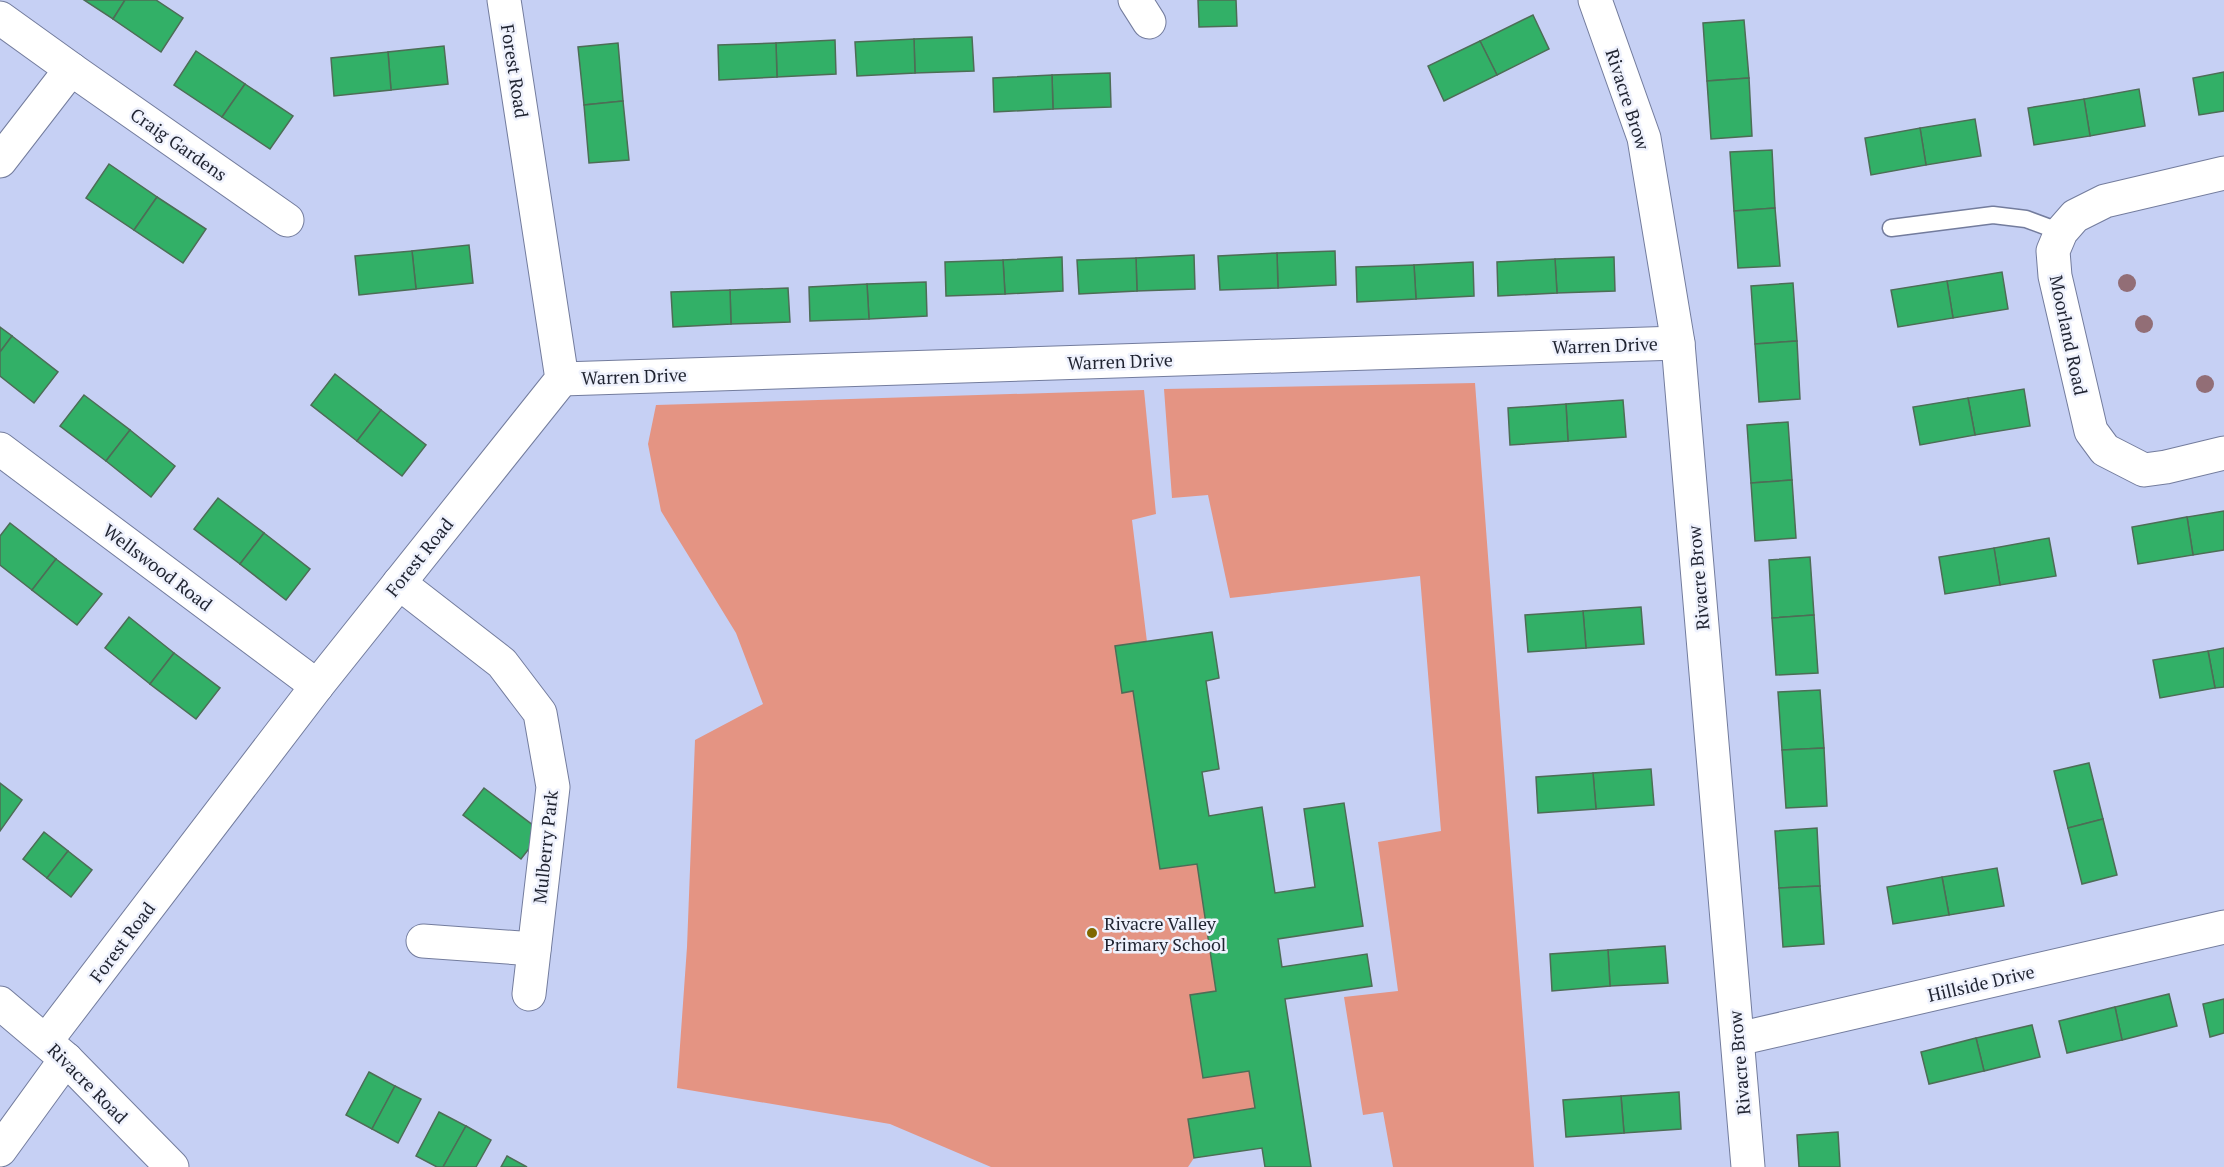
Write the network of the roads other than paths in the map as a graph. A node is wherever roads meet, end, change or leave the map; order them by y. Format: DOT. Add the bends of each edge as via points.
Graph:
graph roads {
  1 [pos="504,0"];
  2 [pos="1595,0"];
  3 [pos="0,18"];
  4 [pos="71,69"];
  5 [pos="0,161"];
  6 [pos="2224,173"];
  7 [pos="287,220"];
  8 [pos="1891,228"];
  9 [pos="2061,232"];
  10 [pos="1678,343"];
  11 [pos="562,379"];
  12 [pos="0,449"];
  13 [pos="2224,453"];
  14 [pos="399,583"];
  15 [pos="317,686"];
  16 [pos="2224,927"];
  17 [pos="423,941"];
  18 [pos="534,949"];
  19 [pos="529,994"];
  20 [pos="0,1003"];
  21 [pos="1738,1039"];
  22 [pos="56,1050"];
  23 [pos="0,1150"];
  24 [pos="172,1167"];
  25 [pos="1748,1167"];
  1 -- 11 [label="street, Forest Road"];
  2 -- 10 [label="street, Rivacre Brow" via="1644,138"];
  3 -- 4 [label="street, Craig Gardens"];
  4 -- 5 [label="street"];
  4 -- 7 [label="street, Craig Gardens"];
  6 -- 9 [label="street" via="2105,201 2075,216"];
  8 -- 9 [label="lane" via="1993,215 2026,219"];
  9 -- 13 [label="street, Moorland Road" via="2053,251 2055,276 2091,431 2106,450 2144,470"];
  10 -- 11 [label="street, Warren Drive"];
  10 -- 21 [label="street, Rivacre Brow"];
  11 -- 14 [label="street, Forest Road"];
  12 -- 15 [label="street, Wellswood Road"];
  14 -- 15 [label="street, Forest Road"];
  14 -- 18 [label="street, Mulberry Park" via="502,663 540,713 553,787"];
  15 -- 22 [label="street, Forest Road"];
  16 -- 21 [label="street, Hillside Drive"];
  17 -- 18 [label="street"];
  18 -- 19 [label="street, Mulberry Park"];
  20 -- 22 [label="street, Rivacre Road"];
  21 -- 25 [label="street, Rivacre Brow"];
  22 -- 23 [label="street, Forest Road"];
  22 -- 24 [label="street, Rivacre Road"];
}
